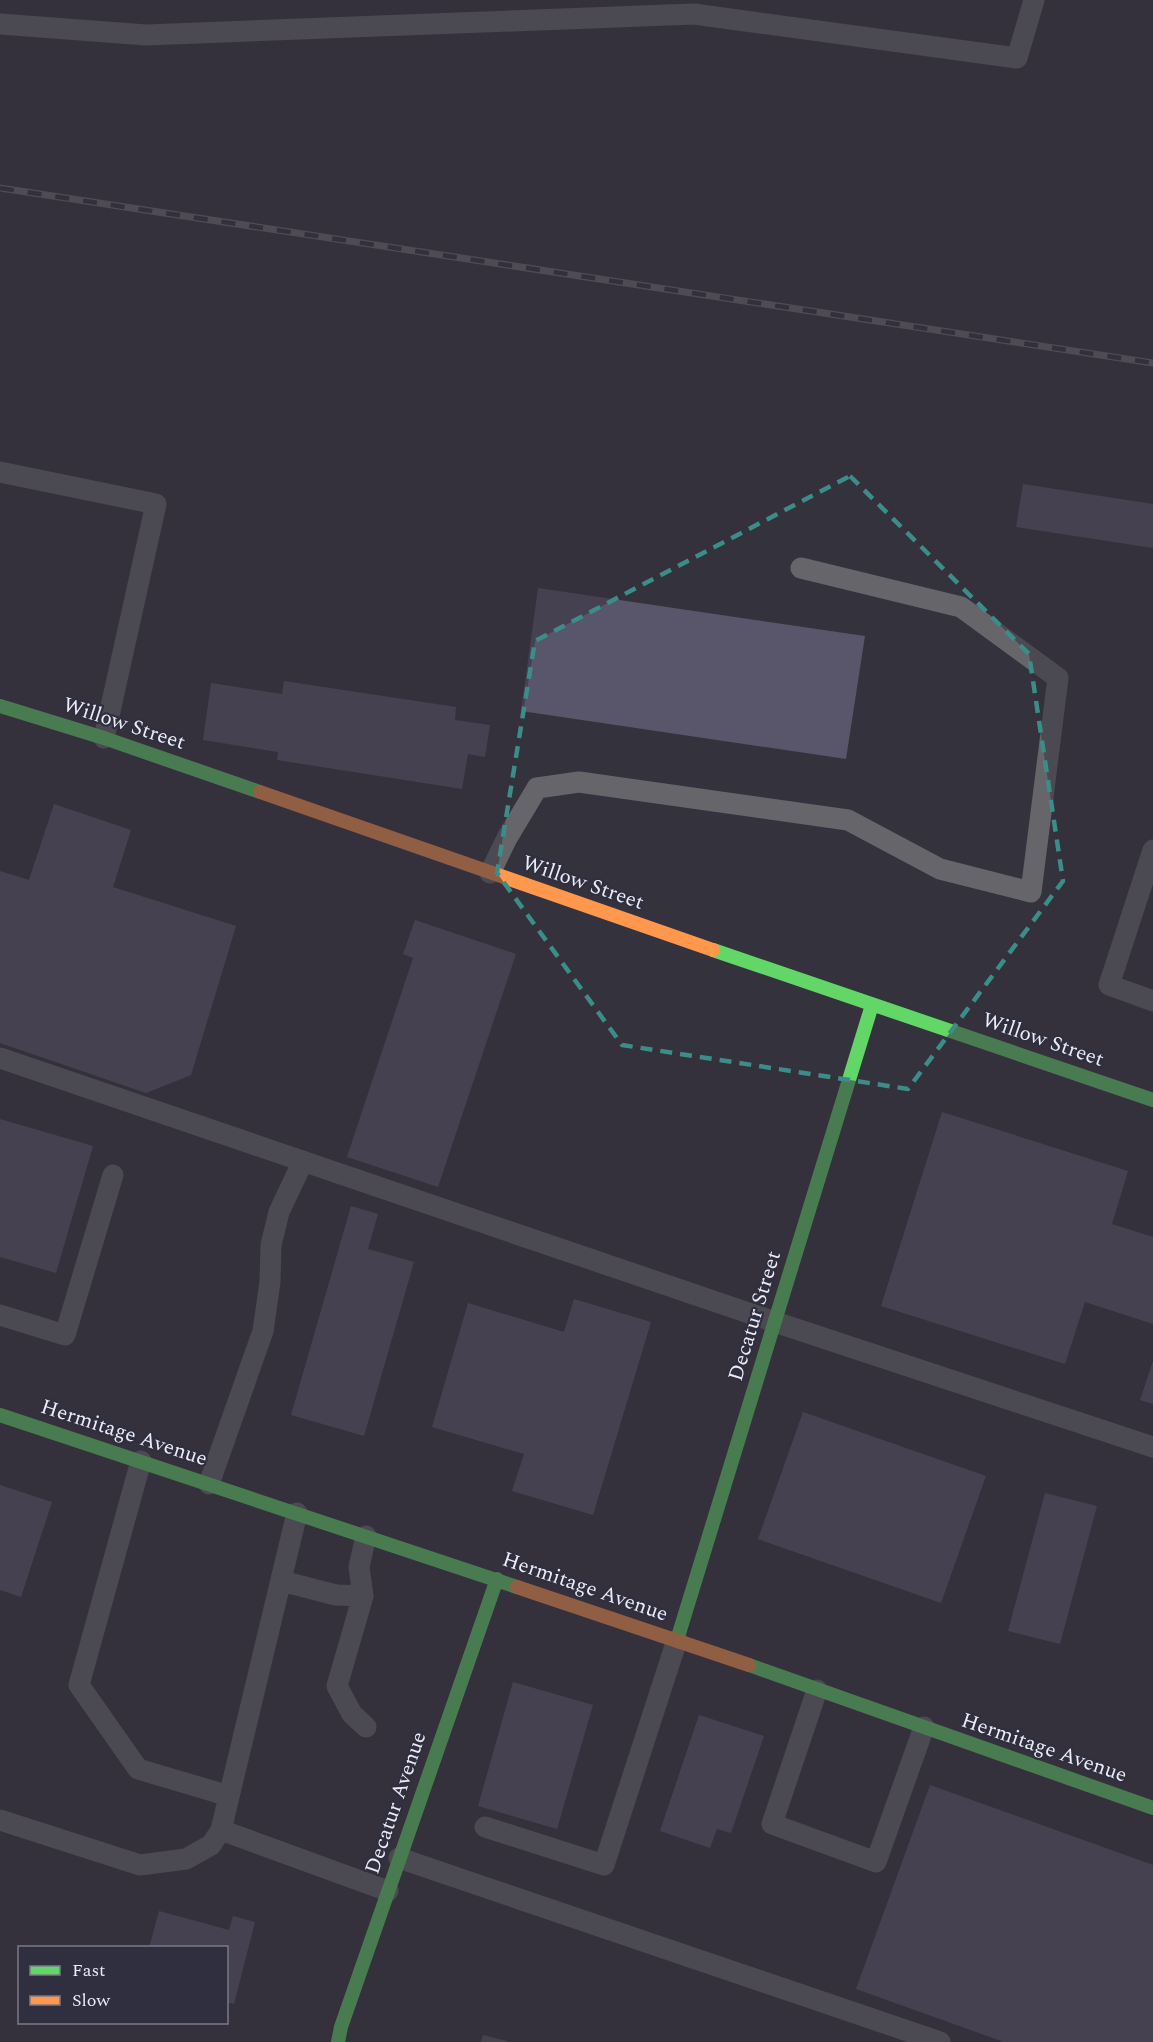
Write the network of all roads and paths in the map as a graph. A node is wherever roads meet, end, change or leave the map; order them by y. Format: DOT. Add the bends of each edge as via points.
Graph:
graph roads {
  1 [pos="1034,0"];
  2 [pos="0,24"];
  3 [pos="0,472"];
  4 [pos="801,568"];
  5 [pos="0,706"];
  6 [pos="104,738"];
  7 [pos="1153,850"];
  8 [pos="490,873"];
  9 [pos="1153,1001"];
  10 [pos="872,1005"];
  11 [pos="0,1058"];
  12 [pos="1153,1100"];
  13 [pos="303,1161"];
  14 [pos="113,1175"];
  15 [pos="0,1316"];
  16 [pos="775,1322"];
  17 [pos="0,1415"];
  18 [pos="1153,1447"];
  19 [pos="141,1461"];
  20 [pos="209,1484"];
  21 [pos="297,1513"];
  22 [pos="366,1536"];
  23 [pos="497,1579"];
  24 [pos="281,1581"];
  25 [pos="363,1596"];
  26 [pos="677,1640"];
  27 [pos="817,1690"];
  28 [pos="366,1727"];
  29 [pos="924,1727"];
  30 [pos="229,1796"];
  31 [pos="1153,1808"];
  32 [pos="0,1820"];
  33 [pos="485,1827"];
  34 [pos="221,1830"];
  35 [pos="399,1858"];
  36 [pos="388,1891"];
  37 [pos="338,2042"];
  38 [pos="940,2042"];
  1 -- 2 [label="lane" via="1017,58 694,14 146,35"];
  3 -- 6 [label="lane" via="156,504"];
  4 -- 8 [label="lane" via="961,607 1058,678 1031,892 940,869 848,820 579,782 537,788"];
  5 -- 6 [label="street, Willow Street"];
  6 -- 8 [label="street, Willow Street"];
  7 -- 9 [label="lane" via="1109,985"];
  8 -- 10 [label="street, Willow Street"];
  10 -- 12 [label="street, Willow Street"];
  10 -- 16 [label="street, Decatur Street"];
  11 -- 13 [label="lane"];
  13 -- 16 [label="lane"];
  13 -- 20 [label="lane" via="279,1212 271,1245 263,1331"];
  14 -- 15 [label="lane" via="66,1335"];
  16 -- 18 [label="lane"];
  16 -- 26 [label="street, Decatur Street"];
  17 -- 19 [label="street, Hermitage Avenue"];
  19 -- 20 [label="street, Hermitage Avenue"];
  19 -- 30 [label="lane" via="79,1685 138,1768"];
  20 -- 21 [label="street, Hermitage Avenue"];
  21 -- 22 [label="street, Hermitage Avenue"];
  21 -- 24 [label="lane"];
  22 -- 23 [label="street, Hermitage Avenue"];
  22 -- 25 [label="lane" via="359,1567"];
  23 -- 26 [label="street, Hermitage Avenue"];
  23 -- 35 [label="street, Decatur Avenue"];
  24 -- 25 [label="lane" via="336,1595"];
  24 -- 30 [label="lane"];
  25 -- 28 [label="lane" via="337,1686 352,1714"];
  26 -- 27 [label="street, Hermitage Avenue"];
  26 -- 33 [label="lane" via="604,1865"];
  27 -- 29 [label="street, Hermitage Avenue"];
  27 -- 29 [label="lane" via="772,1824 876,1862"];
  29 -- 31 [label="street, Hermitage Avenue"];
  30 -- 34 [label="lane"];
  32 -- 34 [label="lane" via="140,1865 186,1859 211,1845"];
  34 -- 36 [label="lane"];
  35 -- 36 [label="street, Decatur Avenue"];
  35 -- 38 [label="lane"];
  36 -- 37 [label="street, Decatur Avenue"];
}
